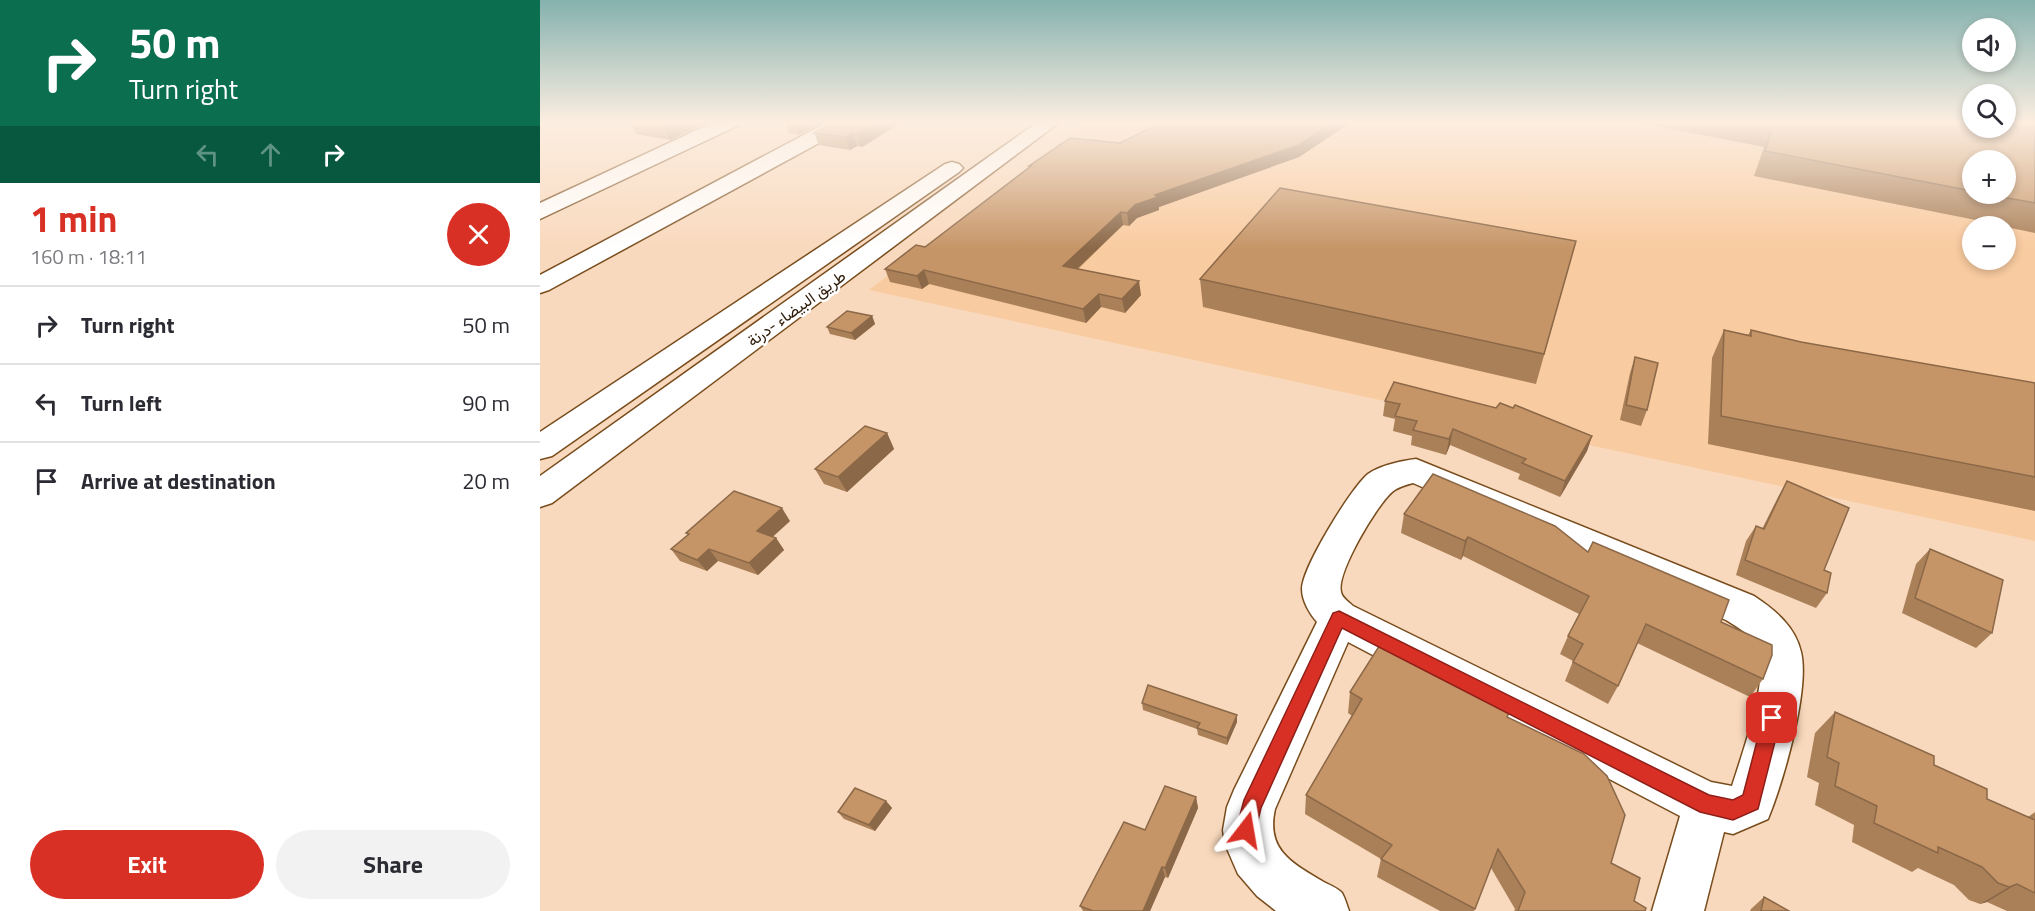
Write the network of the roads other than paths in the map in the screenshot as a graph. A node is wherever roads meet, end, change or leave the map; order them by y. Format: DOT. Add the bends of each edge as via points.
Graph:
graph roads {
  1 [pos="642,164"];
  2 [pos="766,164"];
  3 [pos="958,164"];
  4 [pos="994,164"];
  5 [pos="540,212"];
  6 [pos="540,285"];
  7 [pos="540,448"];
  8 [pos="540,494"];
  9 [pos="1339,618"];
  10 [pos="1707,805"];
  11 [pos="1323,911"];
  12 [pos="1678,911"];
  1 -- 5 [label="main road"];
  2 -- 6 [label="main road"];
  3 -- 7 [label="main road, طريق البيضاء -درنة"];
  4 -- 8 [label="main road, طريق البيضاء -درنة"];
  9 -- 10 [label="main road"];
  9 -- 10 [label="main road" via="1324,604 1320,585 1329,562 1377,485 1395,475 1416,471 1740,608 1766,627 1780,650 1783,676 1751,802 1733,810"];
  9 -- 11 [label="main road" via="1251,807 1246,830 1253,854 1269,874"];
  10 -- 12 [label="main road"];
}
